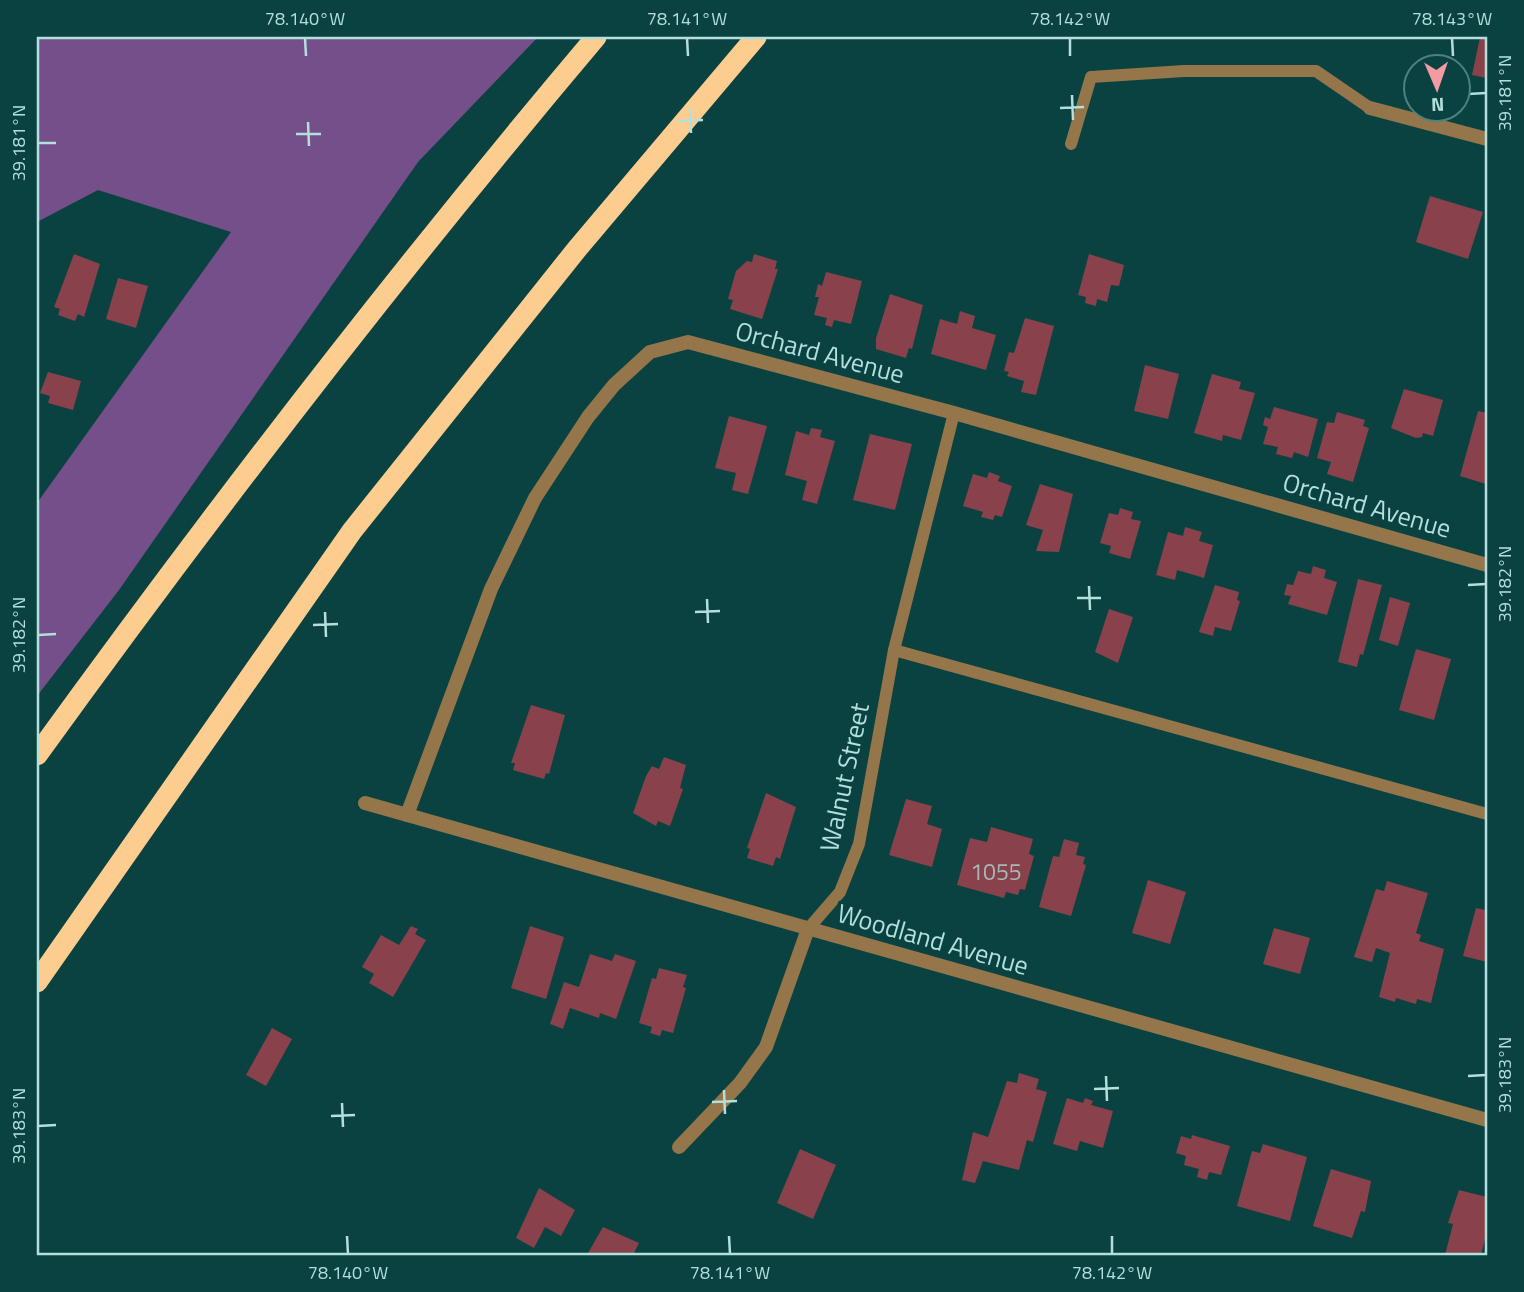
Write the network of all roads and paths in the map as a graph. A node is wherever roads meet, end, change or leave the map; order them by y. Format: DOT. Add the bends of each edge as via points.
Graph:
graph roads {
  1 [pos="596,37"];
  2 [pos="756,37"];
  3 [pos="1370,108"];
  4 [pos="1487,139"];
  5 [pos="1071,144"];
  6 [pos="954,413"];
  7 [pos="1487,565"];
  8 [pos="894,650"];
  9 [pos="37,755"];
  10 [pos="365,803"];
  11 [pos="1487,814"];
  12 [pos="407,815"];
  13 [pos="808,929"];
  14 [pos="37,982"];
  15 [pos="1487,1120"];
  16 [pos="679,1147"];
  1 -- 9 [label="highway" via="306,392"];
  2 -- 14 [label="highway" via="578,249 352,531"];
  3 -- 4 [label="street"];
  3 -- 5 [label="lane" via="1315,71 1184,71 1091,77"];
  6 -- 7 [label="street, Orchard Avenue"];
  6 -- 8 [label="lane, Walnut Street"];
  6 -- 12 [label="street, Orchard Avenue" via="688,342 650,352 588,416 535,498 491,589"];
  8 -- 11 [label="lane"];
  8 -- 13 [label="lane, Walnut Street" via="859,844 840,892"];
  10 -- 12 [label="street, Woodland Avenue"];
  12 -- 13 [label="street, Woodland Avenue"];
  13 -- 15 [label="street, Woodland Avenue"];
  13 -- 16 [label="street, Walnut Street" via="766,1047 740,1083"];
}
